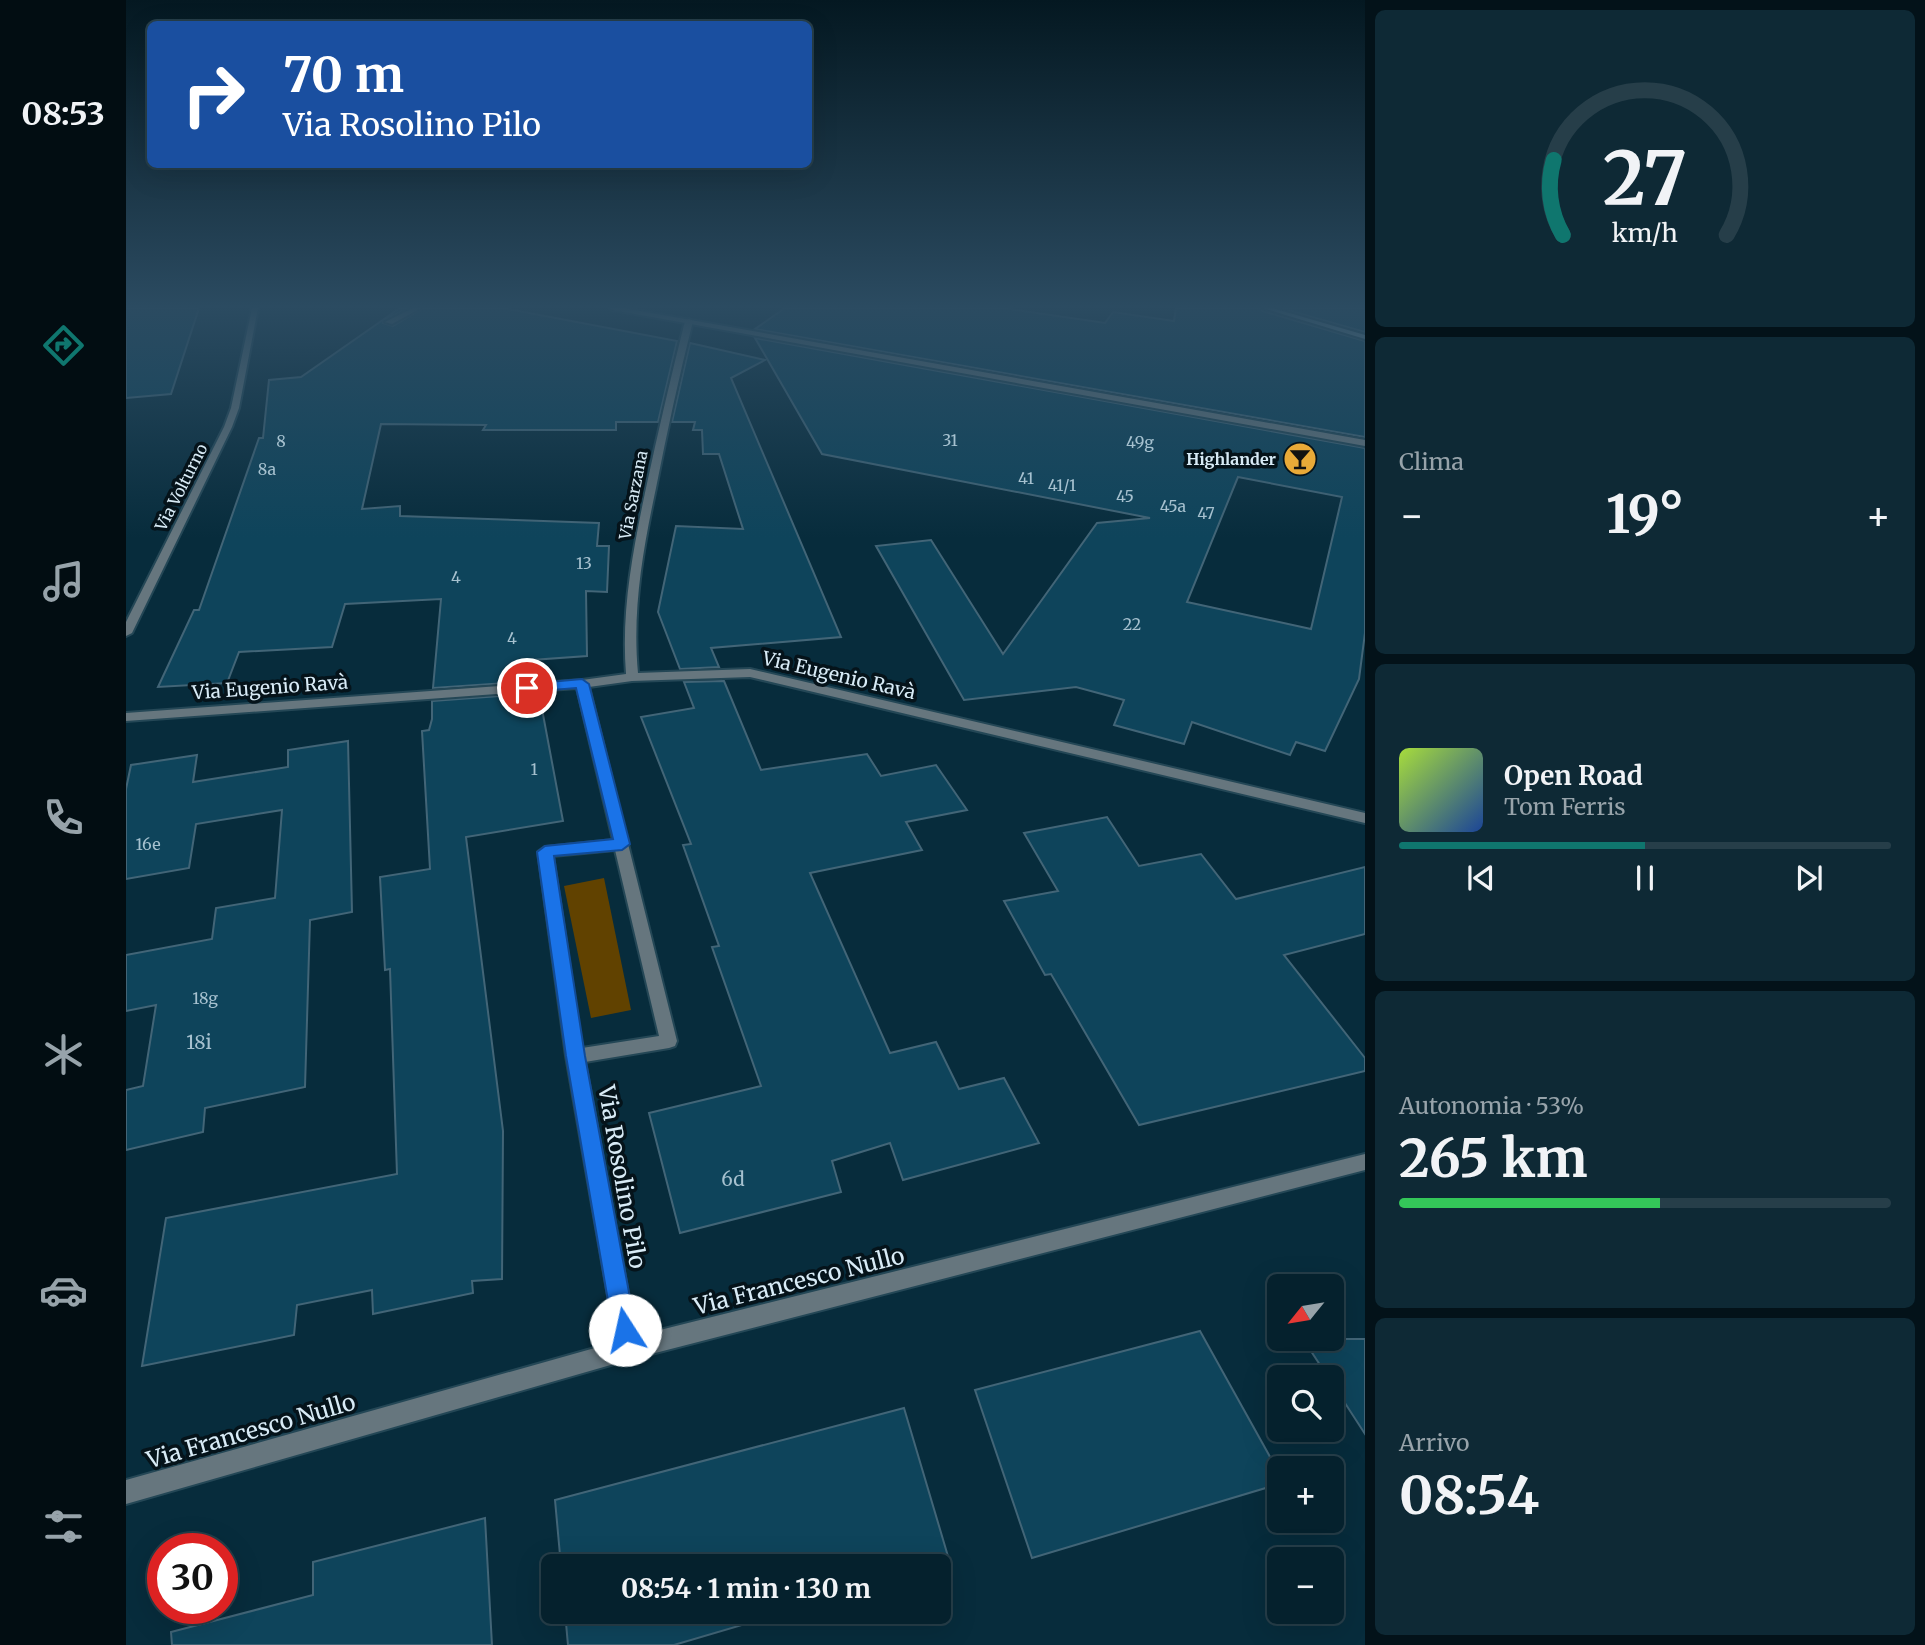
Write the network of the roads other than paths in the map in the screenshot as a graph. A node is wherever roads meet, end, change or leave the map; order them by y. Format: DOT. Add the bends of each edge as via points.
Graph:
graph roads {
  1 [pos="239,385"];
  2 [pos="672,385"];
  3 [pos="1042,385"];
  4 [pos="1365,443"];
  5 [pos="127,629"];
  6 [pos="632,677"];
  7 [pos="582,684"];
  8 [pos="126,717"];
  9 [pos="1365,818"];
  10 [pos="622,844"];
  11 [pos="575,1056"];
  12 [pos="1365,1162"];
  13 [pos="628,1349"];
  14 [pos="126,1492"];
  1 -- 5 [label="street, Via Volturno" via="228,427"];
  2 -- 6 [label="street, Via Sarzana" via="640,537 629,629"];
  3 -- 4 [label="street"];
  6 -- 7 [label="street, Via Eugenio Ravà"];
  6 -- 9 [label="street, Via Eugenio Ravà" via="750,673"];
  7 -- 8 [label="street, Via Eugenio Ravà"];
  7 -- 10 [label="street"];
  10 -- 11 [label="street, Via Rosolino Pilo" via="545,852"];
  10 -- 11 [label="street" via="669,1041"];
  11 -- 13 [label="street, Via Rosolino Pilo"];
  12 -- 13 [label="street, Via Francesco Nullo"];
  13 -- 14 [label="street, Via Francesco Nullo"];
}
